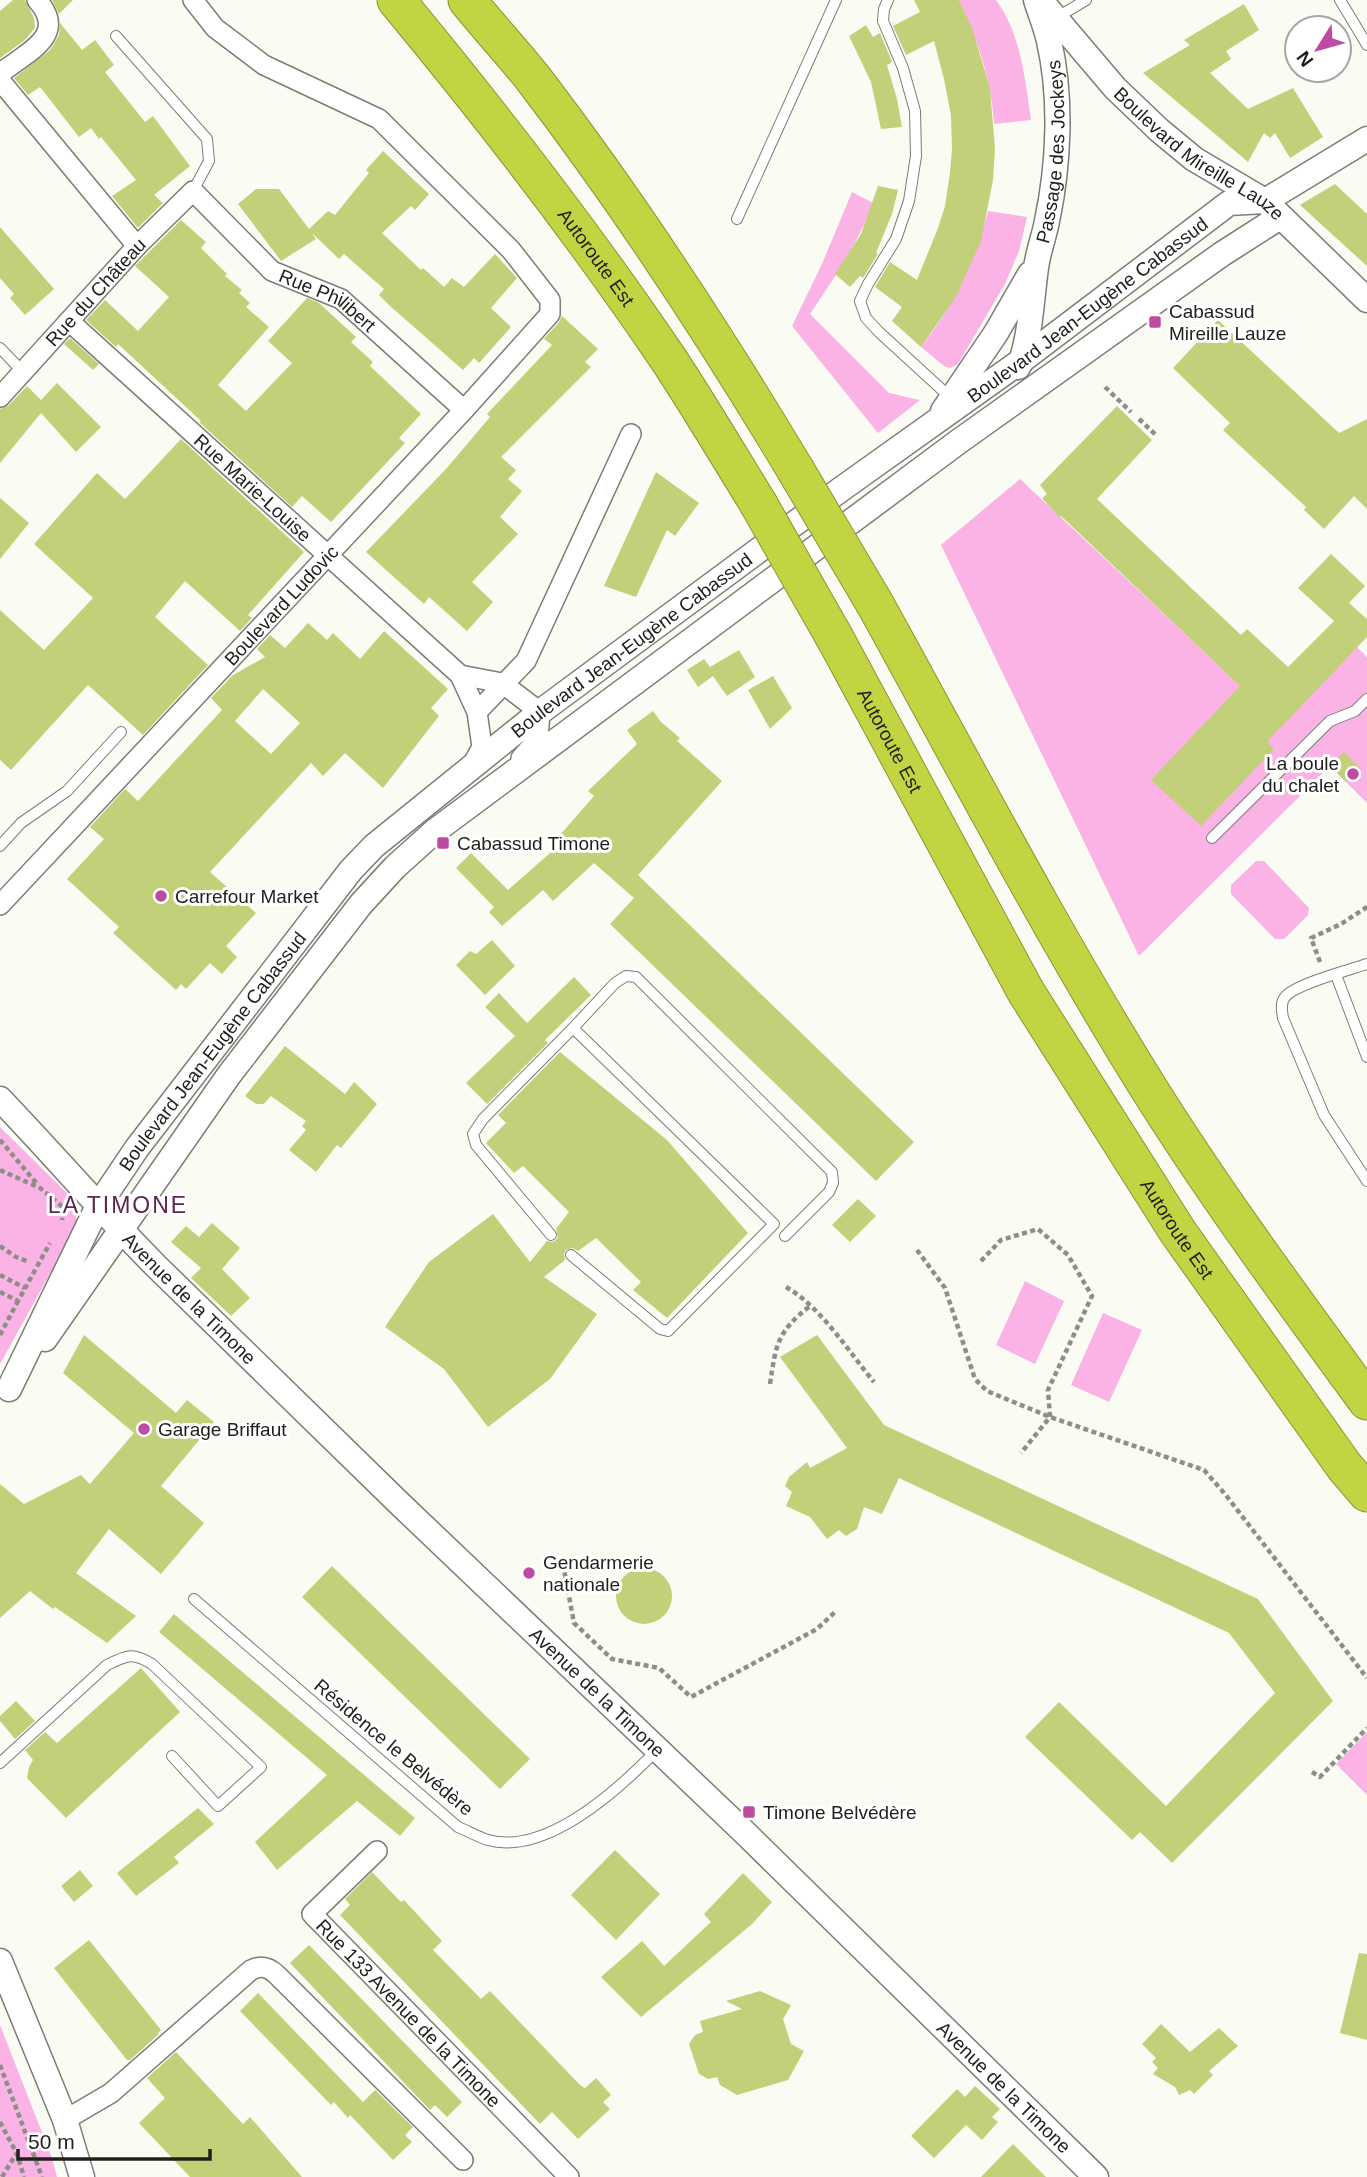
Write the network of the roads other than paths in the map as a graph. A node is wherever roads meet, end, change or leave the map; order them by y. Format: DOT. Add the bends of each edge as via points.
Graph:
graph roads {
  1 [pos="37,0"];
  2 [pos="193,0"];
  3 [pos="396,0"];
  4 [pos="467,0"];
  5 [pos="836,0"];
  6 [pos="888,0"];
  7 [pos="1086,0"];
  8 [pos="1340,0"];
  9 [pos="1044,6"];
  10 [pos="116,36"];
  11 [pos="1367,45"];
  12 [pos="0,78"];
  13 [pos="1367,139"];
  14 [pos="193,191"];
  15 [pos="1272,209"];
  16 [pos="737,219"];
  17 [pos="136,246"];
  18 [pos="1036,264"];
  19 [pos="1367,300"];
  20 [pos="69,321"];
  21 [pos="0,348"];
  22 [pos="1021,361"];
  23 [pos="23,372"];
  24 [pos="0,397"];
  25 [pos="951,398"];
  26 [pos="464,410"];
  27 [pos="936,422"];
  28 [pos="631,434"];
  29 [pos="958,442"];
  30 [pos="327,556"];
  31 [pos="460,675"];
  32 [pos="502,683"];
  33 [pos="1367,699"];
  34 [pos="477,712"];
  35 [pos="540,712"];
  36 [pos="121,732"];
  37 [pos="472,765"];
  38 [pos="492,789"];
  39 [pos="1212,838"];
  40 [pos="0,846"];
  41 [pos="0,905"];
  42 [pos="301,935"];
  43 [pos="324,952"];
  44 [pos="1367,964"];
  45 [pos="1335,975"];
  46 [pos="573,1028"];
  47 [pos="1367,1056"];
  48 [pos="0,1099"];
  49 [pos="1367,1181"];
  50 [pos="97,1206"];
  51 [pos="119,1230"];
  52 [pos="551,1235"];
  53 [pos="785,1236"];
  54 [pos="571,1255"];
  55 [pos="5,1398"];
  56 [pos="1367,1401"];
  57 [pos="1367,1493"];
  58 [pos="194,1600"];
  59 [pos="657,1750"];
  60 [pos="172,1756"];
  61 [pos="0,1763"];
  62 [pos="377,1851"];
  63 [pos="0,1961"];
  64 [pos="65,2120"];
  65 [pos="463,2160"];
  66 [pos="82,2177"];
  67 [pos="569,2177"];
  68 [pos="1097,2177"];
  1 -- 12 [label="street" via="48,16 47,37"];
  2 -- 26 [label="street, Boulevard Ludovic" via="215,28 264,65 379,119 510,250 550,300 550,314"];
  3 -- 57 [label="highway, Autoroute Est, bridge" via="481,102 671,364 836,640 1026,992 1178,1232"];
  4 -- 56 [label="highway, bridge" via="617,192 717,340 875,604 1069,955 1146,1084 1231,1215"];
  5 -- 16 [label="lane"];
  6 -- 25 [label="lane" via="883,21 915,111 916,156 909,201 896,239 860,301 878,332"];
  7 -- 9 [label="lane"];
  8 -- 11 [label="lane"];
  9 -- 15 [label="street, Boulevard Mireille Lauze" via="1115,88 1159,130 1194,159"];
  9 -- 18 [label="street, Passage des Jockeys" via="1057,118 1055,172"];
  10 -- 14 [label="lane" via="207,139 209,161"];
  12 -- 17 [label="street"];
  13 -- 15 [label="street"];
  14 -- 17 [label="street, Rue du Château"];
  14 -- 26 [label="street, Rue Philibert" via="272,271 341,299"];
  15 -- 19 [label="street, Boulevard Mireille Lauze"];
  15 -- 22 [label="street, Boulevard Jean-Eugène Cabassud" via="1229,203"];
  15 -- 29 [label="street, Boulevard Jean-Eugène Cabassud" via="1222,254"];
  17 -- 20 [label="street, Rue du Château"];
  18 -- 22 [label="street, Passage des Jockeys"];
  18 -- 25 [label="street, Passage des Jockeys"];
  20 -- 23 [label="street, Rue du Château"];
  20 -- 30 [label="street, Rue Marie-Louise"];
  21 -- 23 [label="lane"];
  22 -- 27 [label="street, Boulevard Jean-Eugène Cabassud"];
  22 -- 29 [label="street, Passage des Jockeys" via="1004,390"];
  23 -- 24 [label="street, Rue du Château"];
  25 -- 27 [label="street, Passage des Jockeys"];
  26 -- 30 [label="street, Boulevard Ludovic"];
  27 -- 35 [label="street, Boulevard Jean-Eugène Cabassud"];
  28 -- 32 [label="street, Boulevard Jean-Eugène Cabassud" via="526,661"];
  29 -- 38 [label="street, Boulevard Jean-Eugène Cabassud"];
  30 -- 31 [label="street, Rue Marie-Louise"];
  30 -- 41 [label="street, Boulevard Ludovic"];
  31 -- 32 [label="street"];
  31 -- 34 [label="street, Rue Marie-Louise"];
  32 -- 34 [label="street, Boulevard Jean-Eugène Cabassud"];
  32 -- 35 [label="street"];
  33 -- 39 [label="lane" via="1354,711 1330,721"];
  34 -- 37 [label="street, Rue Marie-Louise" via="482,747"];
  35 -- 37 [label="street, Boulevard Jean-Eugène Cabassud"];
  35 -- 38 [label="street" via="538,739"];
  36 -- 40 [label="lane" via="67,791 21,823"];
  37 -- 42 [label="street, Boulevard Jean-Eugène Cabassud" via="374,846"];
  38 -- 43 [label="street, Boulevard Jean-Eugène Cabassud" via="395,867"];
  42 -- 43 [label="street"];
  42 -- 50 [label="street, Boulevard Jean-Eugène Cabassud"];
  43 -- 51 [label="street, Boulevard Jean-Eugène Cabassud"];
  44 -- 45 [label="lane"];
  45 -- 47 [label="lane"];
  45 -- 49 [label="lane" via="1285,996 1283,1018 1324,1115"];
  46 -- 52 [label="lane" via="483,1119 474,1134 476,1145"];
  46 -- 53 [label="lane" via="615,983 626,976 636,978 832,1172 829,1192"];
  46 -- 54 [label="lane" via="774,1224 668,1331"];
  48 -- 50 [label="street, Avenue de la Timone"];
  50 -- 51 [label="street, Avenue de la Timone"];
  50 -- 55 [label="street, Boulevard Jean-Eugène Cabassud"];
  51 -- 55 [label="street, Boulevard Jean-Eugène Cabassud"];
  51 -- 59 [label="street, Avenue de la Timone"];
  58 -- 59 [label="lane, Résidence le Belvédère" via="458,1827 489,1840 522,1841 549,1834 626,1781"];
  59 -- 68 [label="street, Avenue de la Timone"];
  60 -- 61 [label="lane" via="218,1806 261,1768 138,1655 107,1665"];
  62 -- 67 [label="street, Rue 133 Avenue de la Timone" via="312,1914"];
  63 -- 64 [label="street"];
  64 -- 65 [label="street" via="111,2093 251,1970 263,1967 277,1975"];
  64 -- 66 [label="street"];
}
